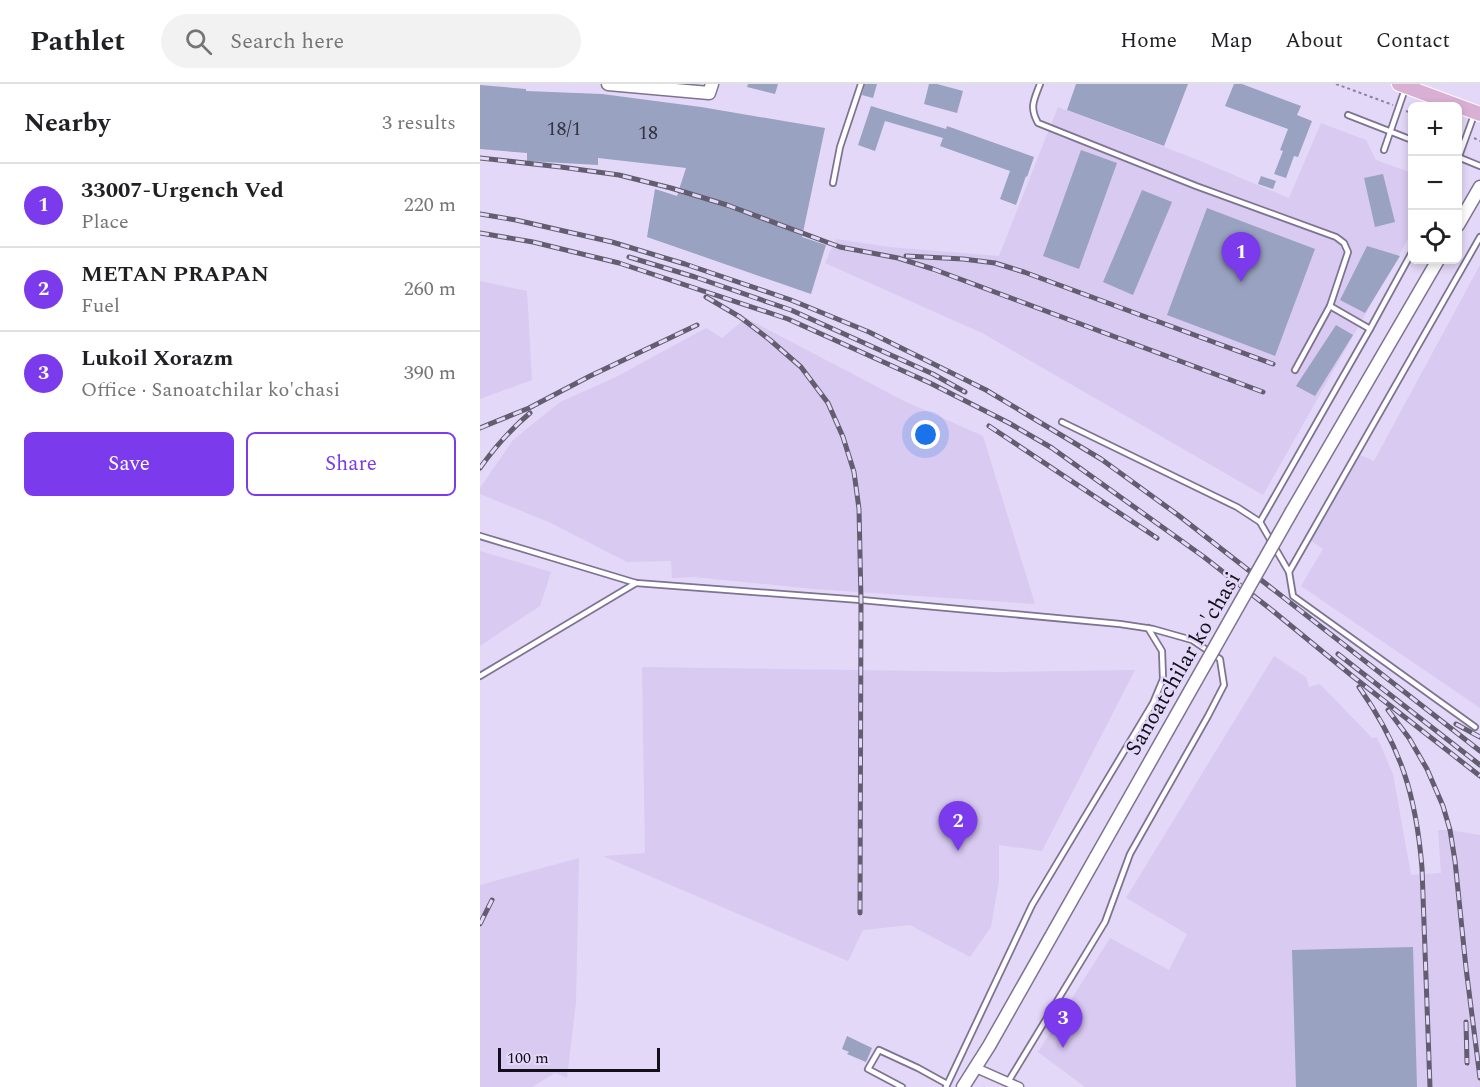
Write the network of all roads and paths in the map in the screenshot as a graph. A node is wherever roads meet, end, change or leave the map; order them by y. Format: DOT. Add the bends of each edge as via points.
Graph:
graph roads {
  1 [pos="608,84"];
  2 [pos="861,84"];
  3 [pos="1040,84"];
  4 [pos="1336,84"];
  5 [pos="1403,85"];
  6 [pos="711,89"];
  7 [pos="1398,108"];
  8 [pos="1408,112"];
  9 [pos="1478,114"];
  10 [pos="1348,115"];
  11 [pos="1390,131"];
  12 [pos="1408,138"];
  13 [pos="1384,150"];
  14 [pos="1459,156"];
  15 [pos="1462,159"];
  16 [pos="1480,166"];
  17 [pos="833,183"];
  18 [pos="1480,187"];
  19 [pos="1462,218"];
  20 [pos="1480,237"];
  21 [pos="1408,261"];
  22 [pos="1436,264"];
  23 [pos="1330,306"];
  24 [pos="1370,329"];
  25 [pos="1295,370"];
  26 [pos="1062,422"];
  27 [pos="1260,522"];
  28 [pos="480,536"];
  29 [pos="1289,572"];
  30 [pos="636,583"];
  31 [pos="1148,628"];
  32 [pos="480,676"];
  33 [pos="1474,727"];
  34 [pos="976,1068"];
  35 [pos="1008,1082"];
  36 [pos="946,1086"];
  37 [pos="903,1087"];
  38 [pos="963,1087"];
  39 [pos="1019,1087"];
  1 -- 6 [label="main road"];
  2 -- 17 [label="lane" via="840,147"];
  3 -- 23 [label="lane" via="1032,107 1038,123 1344,243 1348,252"];
  4 -- 7 [label="path"];
  5 -- 7 [label="lane"];
  5 -- 9 [label="main road"];
  7 -- 8 [label="path"];
  7 -- 11 [label="lane"];
  9 -- 14 [label="lane"];
  10 -- 11 [label="lane"];
  11 -- 12 [label="lane"];
  11 -- 13 [label="lane"];
  15 -- 16 [label="lane"];
  18 -- 19 [label="main road"];
  20 -- 29 [label="lane"];
  21 -- 24 [label="lane"];
  22 -- 34 [label="main road, Sanoatchilar ko'chasi, bridge"];
  23 -- 24 [label="lane"];
  23 -- 25 [label="lane"];
  24 -- 27 [label="lane"];
  26 -- 27 [label="lane" via="1237,507"];
  27 -- 29 [label="lane"];
  28 -- 30 [label="lane"];
  29 -- 33 [label="lane" via="1293,596"];
  30 -- 31 [label="lane"];
  30 -- 32 [label="lane"];
  31 -- 35 [label="lane" via="1192,640 1220,660 1224,685 1130,855 1105,922"];
  31 -- 36 [label="lane" via="1162,651 1163,679 1153,703 1032,905"];
  34 -- 35 [label="street"];
  34 -- 38 [label="main road, Sanoatchilar ko'chasi"];
  35 -- 39 [label="street"];
  36 -- 37 [label="lane" via="879,1050 868,1069"];
}
